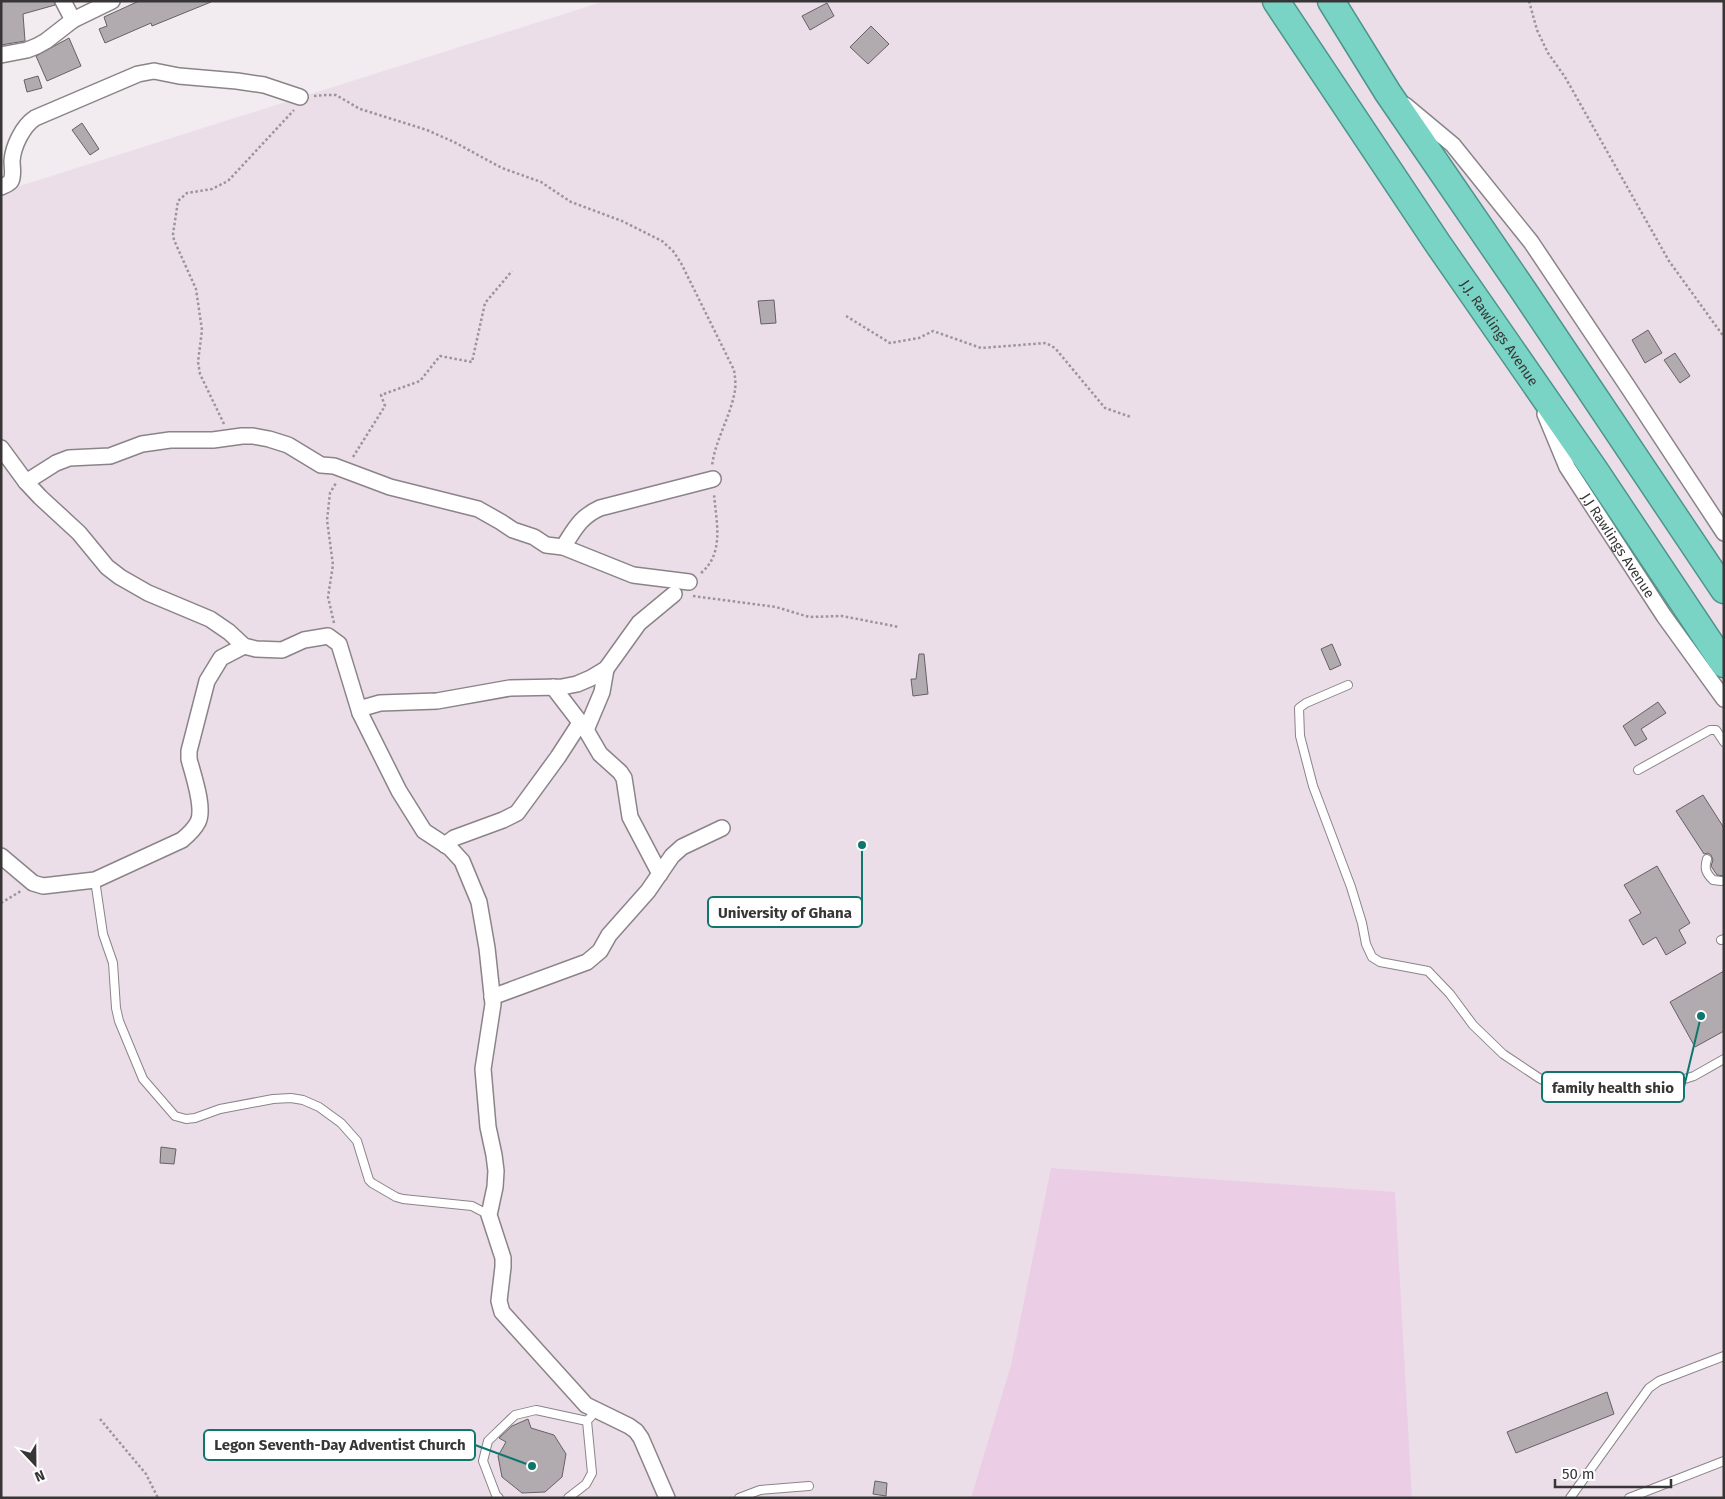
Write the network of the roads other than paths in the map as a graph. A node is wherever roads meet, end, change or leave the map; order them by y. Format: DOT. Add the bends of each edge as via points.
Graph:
graph roads {
  1 [pos="63,1"];
  2 [pos="112,1"];
  3 [pos="1276,1"];
  4 [pos="1331,1"];
  5 [pos="74,20"];
  6 [pos="1,55"];
  7 [pos="1388,93"];
  8 [pos="300,97"];
  9 [pos="1,187"];
  10 [pos="1533,382"];
  11 [pos="1,448"];
  12 [pos="713,479"];
  13 [pos="26,482"];
  14 [pos="1724,533"];
  15 [pos="564,548"];
  16 [pos="689,582"];
  17 [pos="1724,590"];
  18 [pos="674,594"];
  19 [pos="244,646"];
  20 [pos="1724,664"];
  21 [pos="606,669"];
  22 [pos="1348,685"];
  23 [pos="553,687"];
  24 [pos="1724,699"];
  25 [pos="360,713"];
  26 [pos="583,727"];
  27 [pos="1724,742"];
  28 [pos="1638,770"];
  29 [pos="722,828"];
  30 [pos="445,845"];
  31 [pos="1,856"];
  32 [pos="1707,860"];
  33 [pos="660,874"];
  34 [pos="95,880"];
  35 [pos="1721,881"];
  36 [pos="492,998"];
  37 [pos="1724,1059"];
  38 [pos="489,1215"];
  39 [pos="1724,1356"];
  40 [pos="592,1416"];
  41 [pos="1724,1461"];
  42 [pos="808,1486"];
  43 [pos="499,1498"];
  44 [pos="568,1498"];
  45 [pos="667,1498"];
  46 [pos="739,1498"];
  47 [pos="1570,1498"];
  48 [pos="1629,1498"];
  1 -- 5 [label="street"];
  2 -- 5 [label="street"];
  3 -- 10 [label="highway, J.J. Rawlings Avenue"];
  4 -- 7 [label="highway"];
  5 -- 6 [label="street" via="37,46"];
  7 -- 14 [label="street" via="1453,145 1530,242"];
  7 -- 17 [label="highway"];
  8 -- 9 [label="street" via="264,85 237,81 154,71 138,74 29,122 13,154 12,178"];
  10 -- 20 [label="highway, J.J. Rawlings Avenue"];
  10 -- 24 [label="street, J.J Rawlings Avenue" via="1567,467 1664,616"];
  11 -- 13 [label="street"];
  12 -- 15 [label="street" via="589,513"];
  13 -- 15 [label="street" via="69,458 110,456 142,444 170,440 253,436 293,448 321,465 334,466 390,487 478,509 546,546"];
  13 -- 19 [label="street" via="120,577 148,593 210,619"];
  15 -- 16 [label="street" via="633,575"];
  18 -- 21 [label="street" via="638,623"];
  19 -- 25 [label="street" via="282,650 304,640 328,636 339,644"];
  19 -- 34 [label="street" via="221,658 204,688 189,751 201,810 199,822 182,840"];
  21 -- 23 [label="street" via="577,684"];
  21 -- 26 [label="street" via="602,692"];
  22 -- 37 [label="lane" via="1300,708 1300,736 1313,786 1351,887 1372,957 1380,962 1428,971 1502,1054 1562,1090 1587,1094 1641,1093 1694,1076"];
  23 -- 25 [label="street" via="510,688 437,701 380,703"];
  23 -- 26 [label="street"];
  25 -- 30 [label="street" via="418,824 429,836"];
  26 -- 30 [label="street" via="517,813 454,838"];
  26 -- 33 [label="street" via="600,754 624,778 630,818"];
  27 -- 28 [label="lane" via="1716,730 1710,730"];
  29 -- 33 [label="street" via="682,848"];
  30 -- 36 [label="street" via="462,861 479,902"];
  31 -- 34 [label="street" via="33,884 43,886"];
  32 -- 35 [label="lane" via="1707,874 1713,880"];
  33 -- 36 [label="street" via="612,930 594,958"];
  34 -- 38 [label="lane" via="103,934 114,963 119,1021 143,1079 175,1116 195,1118 220,1109 273,1099 303,1100 320,1107 351,1132 372,1184 403,1199 472,1206"];
  36 -- 38 [label="street" via="483,1069 496,1171"];
  38 -- 40 [label="street" via="503,1258 499,1301 502,1312 586,1405"];
  39 -- 47 [label="lane" via="1659,1381 1649,1388"];
  40 -- 43 [label="lane" via="536,1410 515,1415 488,1441 483,1462"];
  40 -- 44 [label="lane" via="592,1472 586,1484"];
  40 -- 45 [label="street" via="636,1430"];
  41 -- 48 [label="lane"];
  42 -- 46 [label="lane" via="760,1490"];
}
